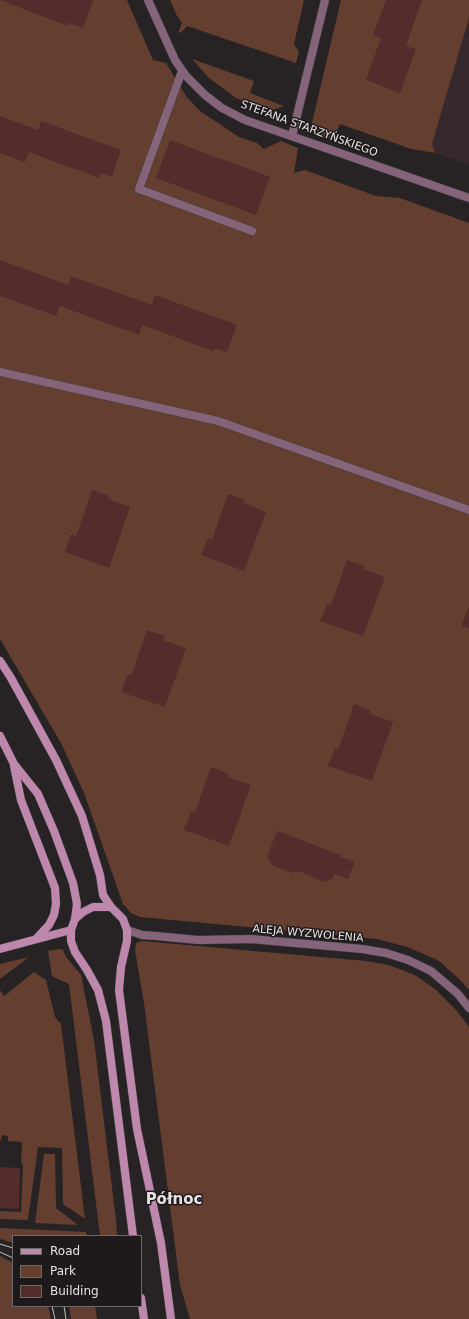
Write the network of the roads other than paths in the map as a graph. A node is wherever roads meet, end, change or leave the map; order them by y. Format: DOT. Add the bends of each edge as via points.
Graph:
graph roads {
  1 [pos="148,0"];
  2 [pos="325,0"];
  3 [pos="182,71"];
  4 [pos="292,136"];
  5 [pos="469,198"];
  6 [pos="252,232"];
  7 [pos="0,372"];
  8 [pos="469,510"];
  9 [pos="0,661"];
  10 [pos="0,736"];
  11 [pos="14,764"];
  12 [pos="111,907"];
  13 [pos="75,919"];
  14 [pos="71,930"];
  15 [pos="127,930"];
  16 [pos="38,938"];
  17 [pos="0,949"];
  18 [pos="469,1008"];
  19 [pos="133,1235"];
  20 [pos="142,1305"];
  21 [pos="144,1319"];
  22 [pos="171,1319"];
  1 -- 3 [label="street, STEFANA STARZYŃSKIEGO"];
  2 -- 4 [label="street"];
  3 -- 4 [label="street, STEFANA STARZYŃSKIEGO" via="205,95 222,108 245,120"];
  3 -- 6 [label="street" via="139,189"];
  4 -- 5 [label="street, STEFANA STARZYŃSKIEGO"];
  7 -- 8 [label="street" via="218,421"];
  9 -- 12 [label="main road" via="56,760 82,816 100,875 103,895"];
  10 -- 11 [label="main road"];
  11 -- 13 [label="main road" via="38,794 54,831 72,883 76,904"];
  11 -- 16 [label="main road" via="21,800 55,888 54,915"];
  12 -- 13 [label="main road" via="93,907"];
  12 -- 15 [label="main road" via="123,919"];
  13 -- 14 [label="main road"];
  14 -- 16 [label="main road"];
  14 -- 19 [label="main road" via="75,952 98,990 106,1021"];
  15 -- 18 [label="street, ALEJA WYZWOLENIA" via="198,940 251,939 386,953 431,971 458,994"];
  15 -- 22 [label="main road" via="119,990 137,1129 161,1243"];
  16 -- 17 [label="main road"];
  20 -- 21 [label="main road"];
}
